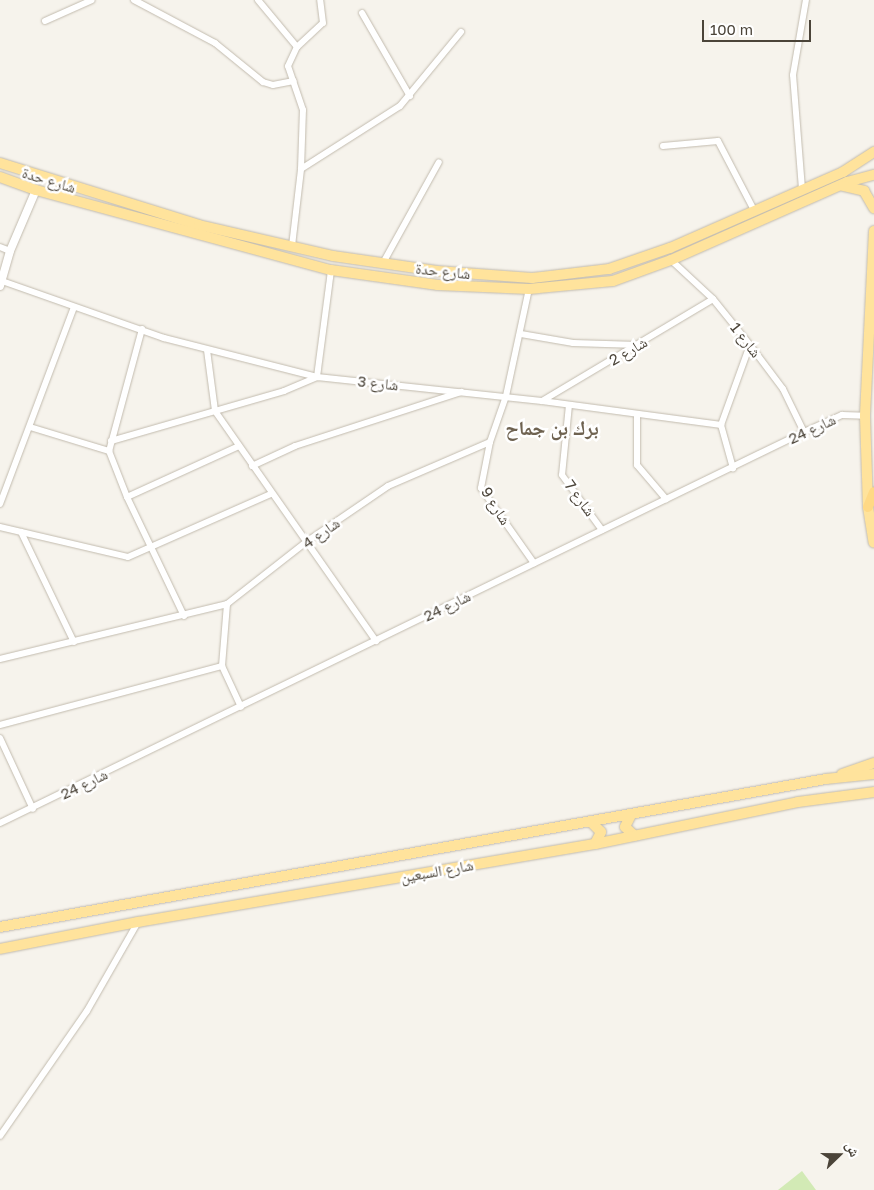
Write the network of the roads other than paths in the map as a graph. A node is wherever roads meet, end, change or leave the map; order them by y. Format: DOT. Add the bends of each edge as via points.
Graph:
graph roads {
  1 [pos="92,0"];
  2 [pos="134,0"];
  3 [pos="258,0"];
  4 [pos="320,0"];
  5 [pos="806,0"];
  6 [pos="362,13"];
  7 [pos="45,21"];
  8 [pos="461,32"];
  9 [pos="297,47"];
  10 [pos="294,81"];
  11 [pos="410,96"];
  12 [pos="874,144"];
  13 [pos="663,146"];
  14 [pos="871,155"];
  15 [pos="438,162"];
  16 [pos="0,164"];
  17 [pos="301,169"];
  18 [pos="874,175"];
  19 [pos="0,177"];
  20 [pos="839,186"];
  21 [pos="802,189"];
  22 [pos="36,190"];
  23 [pos="874,208"];
  24 [pos="755,212"];
  25 [pos="874,231"];
  26 [pos="292,246"];
  27 [pos="0,247"];
  28 [pos="10,252"];
  29 [pos="671,260"];
  30 [pos="633,261"];
  31 [pos="383,263"];
  32 [pos="331,270"];
  33 [pos="640,272"];
  34 [pos="1,284"];
  35 [pos="529,289"];
  36 [pos="713,299"];
  37 [pos="74,307"];
  38 [pos="142,329"];
  39 [pos="521,334"];
  40 [pos="640,345"];
  41 [pos="750,345"];
  42 [pos="208,350"];
  43 [pos="317,377"];
  44 [pos="463,392"];
  45 [pos="506,396"];
  46 [pos="542,401"];
  47 [pos="569,405"];
  48 [pos="215,411"];
  49 [pos="637,414"];
  50 [pos="865,416"];
  51 [pos="720,425"];
  52 [pos="30,427"];
  53 [pos="804,432"];
  54 [pos="111,441"];
  55 [pos="490,442"];
  56 [pos="239,446"];
  57 [pos="109,451"];
  58 [pos="252,466"];
  59 [pos="733,468"];
  60 [pos="874,492"];
  61 [pos="271,494"];
  62 [pos="127,497"];
  63 [pos="666,499"];
  64 [pos="0,504"];
  65 [pos="868,507"];
  66 [pos="0,528"];
  67 [pos="602,530"];
  68 [pos="21,532"];
  69 [pos="306,542"];
  70 [pos="874,542"];
  71 [pos="151,548"];
  72 [pos="534,563"];
  73 [pos="228,604"];
  74 [pos="184,616"];
  75 [pos="376,641"];
  76 [pos="74,642"];
  77 [pos="0,659"];
  78 [pos="222,666"];
  79 [pos="241,707"];
  80 [pos="0,724"];
  81 [pos="0,738"];
  82 [pos="874,763"];
  83 [pos="874,774"];
  84 [pos="826,779"];
  85 [pos="874,792"];
  86 [pos="33,809"];
  87 [pos="630,815"];
  88 [pos="591,822"];
  89 [pos="0,823"];
  90 [pos="635,836"];
  91 [pos="595,844"];
  92 [pos="138,922"];
  93 [pos="0,927"];
  94 [pos="0,949"];
  95 [pos="0,1136"];
  1 -- 7 [label="street"];
  2 -- 10 [label="street" via="215,43 263,82 273,86"];
  3 -- 9 [label="street"];
  4 -- 9 [label="street" via="324,23"];
  5 -- 21 [label="street" via="793,75"];
  6 -- 11 [label="street"];
  8 -- 11 [label="street"];
  9 -- 10 [label="street" via="288,66"];
  10 -- 17 [label="street" via="302,110"];
  11 -- 17 [label="street" via="377,122 346,138"];
  12 -- 14 [label="main road"];
  13 -- 24 [label="street" via="718,141"];
  14 -- 21 [label="main road, شارع حدة" via="843,172"];
  15 -- 31 [label="street"];
  16 -- 26 [label="main road, شارع حدة" via="199,224"];
  17 -- 26 [label="street"];
  18 -- 20 [label="main road, شارع حدة"];
  19 -- 22 [label="main road, شارع حدة"];
  20 -- 23 [label="main road" via="864,191"];
  20 -- 29 [label="main road, شارع حدة"];
  21 -- 24 [label="main road, شارع حدة"];
  22 -- 28 [label="street"];
  22 -- 32 [label="main road, شارع حدة"];
  24 -- 30 [label="main road, شارع حدة"];
  25 -- 50 [label="main road"];
  26 -- 31 [label="main road, شارع حدة"];
  27 -- 28 [label="street"];
  28 -- 34 [label="street"];
  29 -- 33 [label="main road, شارع حدة"];
  29 -- 36 [label="street, شارع 1"];
  30 -- 31 [label="main road, شارع حدة" via="609,269 532,278 437,271"];
  30 -- 33 [label="main road"];
  32 -- 35 [label="main road, شارع حدة" via="438,285"];
  32 -- 43 [label="street"];
  33 -- 35 [label="main road, شارع حدة" via="613,282"];
  34 -- 37 [label="street, شارع 3"];
  35 -- 39 [label="street"];
  36 -- 40 [label="street, شارع 2"];
  36 -- 41 [label="street, شارع 1"];
  37 -- 38 [label="street, شارع 3"];
  37 -- 52 [label="street"];
  38 -- 42 [label="street, شارع 3"];
  38 -- 54 [label="street"];
  39 -- 40 [label="street" via="573,343"];
  39 -- 45 [label="street"];
  40 -- 46 [label="street, شارع 2"];
  41 -- 51 [label="street"];
  41 -- 53 [label="street, شارع 1" via="783,389"];
  42 -- 43 [label="street, شارع 3"];
  42 -- 48 [label="street"];
  43 -- 44 [label="street, شارع 3"];
  43 -- 48 [label="street" via="284,391"];
  44 -- 45 [label="street, شارع 3"];
  44 -- 58 [label="street" via="295,446"];
  45 -- 46 [label="street, شارع 3"];
  45 -- 55 [label="street"];
  46 -- 47 [label="street, شارع 3"];
  47 -- 49 [label="street, شارع 3"];
  47 -- 67 [label="street, شارع 7" via="562,474"];
  48 -- 54 [label="street"];
  48 -- 56 [label="street"];
  49 -- 51 [label="street, شارع 3"];
  49 -- 63 [label="street" via="637,465"];
  50 -- 53 [label="street, شارع 24" via="842,415"];
  50 -- 65 [label="main road"];
  51 -- 59 [label="street"];
  52 -- 57 [label="street"];
  52 -- 64 [label="street"];
  53 -- 59 [label="street, شارع 24"];
  54 -- 57 [label="street"];
  55 -- 69 [label="street, شارع 4" via="388,486"];
  55 -- 72 [label="street, شارع 9" via="481,488"];
  56 -- 58 [label="street"];
  56 -- 62 [label="street"];
  57 -- 62 [label="street"];
  58 -- 61 [label="street"];
  59 -- 63 [label="street, شارع 24"];
  60 -- 65 [label="highway"];
  61 -- 69 [label="street"];
  61 -- 71 [label="street"];
  62 -- 71 [label="street"];
  63 -- 67 [label="street, شارع 24"];
  65 -- 70 [label="main road"];
  66 -- 68 [label="street"];
  67 -- 72 [label="street, شارع 24"];
  68 -- 71 [label="street" via="128,557"];
  68 -- 76 [label="street"];
  69 -- 73 [label="street, شارع 4"];
  69 -- 75 [label="street"];
  71 -- 74 [label="street"];
  72 -- 75 [label="street, شارع 24"];
  73 -- 74 [label="street, شارع 4"];
  73 -- 78 [label="street"];
  74 -- 76 [label="street, شارع 4"];
  75 -- 79 [label="street, شارع 24"];
  76 -- 77 [label="street, شارع 4"];
  78 -- 79 [label="street"];
  78 -- 80 [label="street"];
  79 -- 86 [label="street, شارع 24"];
  81 -- 86 [label="street"];
  82 -- 84 [label="main road"];
  83 -- 84 [label="main road, شارع السبعين"];
  84 -- 87 [label="main road, شارع السبعين"];
  85 -- 90 [label="main road, شارع السبعين" via="798,802"];
  86 -- 89 [label="street, شارع 24"];
  87 -- 88 [label="main road, شارع السبعين"];
  87 -- 90 [label="main road" via="625,827"];
  88 -- 91 [label="main road" via="601,832"];
  88 -- 93 [label="main road, شارع السبعين"];
  90 -- 91 [label="main road, شارع السبعين"];
  91 -- 92 [label="main road, شارع السبعين"];
  92 -- 94 [label="main road, شارع السبعين"];
  92 -- 95 [label="street" via="87,1011"];
}
